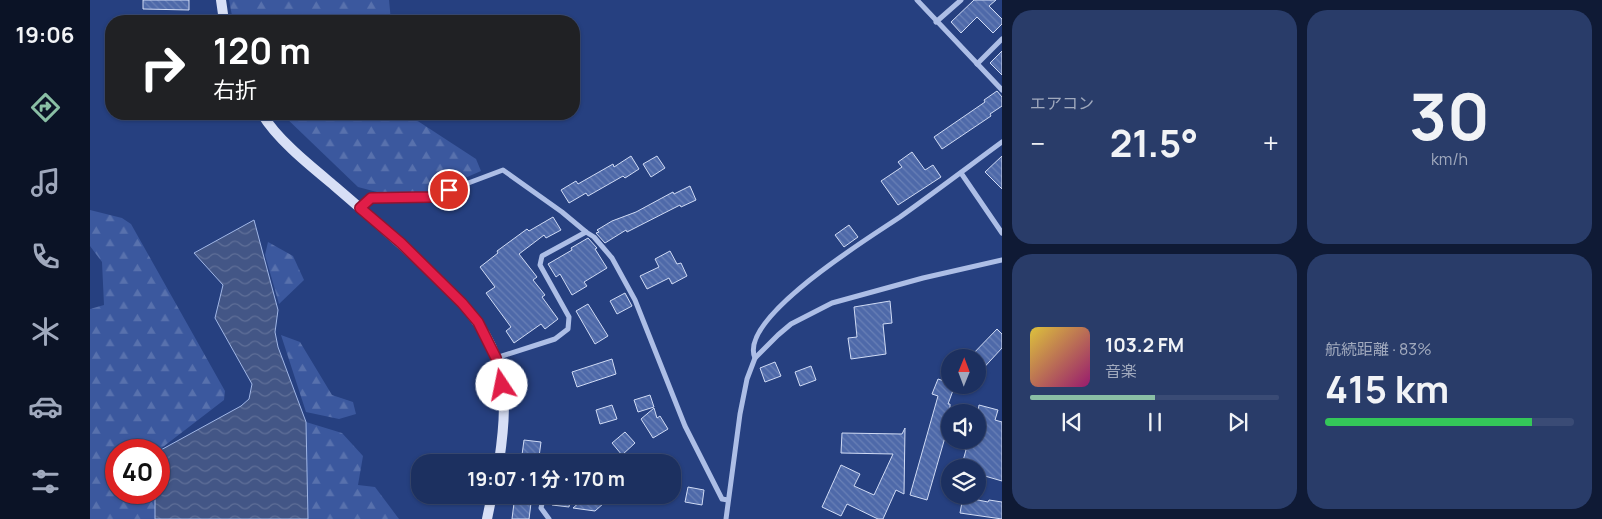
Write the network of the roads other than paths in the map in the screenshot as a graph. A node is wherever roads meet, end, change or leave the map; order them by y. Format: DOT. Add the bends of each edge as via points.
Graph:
graph roads {
  1 [pos="221,0"];
  2 [pos="917,0"];
  3 [pos="961,0"];
  4 [pos="223,15"];
  5 [pos="936,22"];
  6 [pos="1002,39"];
  7 [pos="977,64"];
  8 [pos="1002,90"];
  9 [pos="267,120"];
  10 [pos="1001,145"];
  11 [pos="961,173"];
  12 [pos="360,208"];
  13 [pos="586,232"];
  14 [pos="1002,233"];
  15 [pos="1002,260"];
  16 [pos="496,358"];
  17 [pos="755,358"];
  18 [pos="500,454"];
  19 [pos="728,500"];
  20 [pos="490,504"];
  21 [pos="542,504"];
  22 [pos="487,519"];
  23 [pos="549,519"];
  24 [pos="726,519"];
  1 -- 4 [label="street"];
  2 -- 5 [label="street"];
  3 -- 5 [label="street"];
  5 -- 7 [label="street"];
  6 -- 7 [label="street"];
  7 -- 8 [label="street"];
  9 -- 12 [label="street" via="296,152"];
  10 -- 11 [label="street"];
  11 -- 14 [label="street"];
  11 -- 17 [label="street" via="818,273 780,306 754,343"];
  12 -- 13 [label="street" via="371,198 431,197 503,170"];
  12 -- 16 [label="street" via="462,303 478,322"];
  13 -- 16 [label="street" via="542,256 540,265 569,316 568,329 555,339"];
  13 -- 19 [label="street" via="612,258 635,300 685,426 722,499"];
  15 -- 17 [label="street" via="832,303 791,324"];
  16 -- 18 [label="street" via="504,410"];
  17 -- 19 [label="street" via="743,396"];
  19 -- 24 [label="street"];
  20 -- 22 [label="street"];
  21 -- 23 [label="street" via="541,508"];
}
